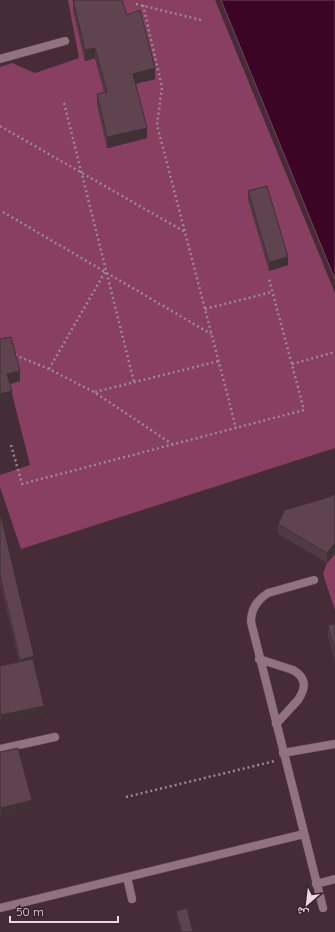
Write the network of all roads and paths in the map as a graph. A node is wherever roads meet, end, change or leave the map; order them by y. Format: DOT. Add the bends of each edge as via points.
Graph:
graph roads {
  1 [pos="136,4"];
  2 [pos="143,5"];
  3 [pos="201,20"];
  4 [pos="65,41"];
  5 [pos="0,59"];
  6 [pos="64,103"];
  7 [pos="0,126"];
  8 [pos="82,174"];
  9 [pos="3,212"];
  10 [pos="185,232"];
  11 [pos="106,272"];
  12 [pos="268,279"];
  13 [pos="272,292"];
  14 [pos="205,309"];
  15 [pos="212,334"];
  16 [pos="335,352"];
  17 [pos="15,356"];
  18 [pos="219,361"];
  19 [pos="292,364"];
  20 [pos="49,369"];
  21 [pos="134,382"];
  22 [pos="94,392"];
  23 [pos="236,428"];
  24 [pos="173,444"];
  25 [pos="11,445"];
  26 [pos="314,580"];
  27 [pos="259,659"];
  28 [pos="276,724"];
  29 [pos="54,737"];
  30 [pos="335,744"];
  31 [pos="0,749"];
  32 [pos="284,756"];
  33 [pos="126,797"];
  34 [pos="304,834"];
  35 [pos="128,877"];
  36 [pos="335,879"];
  37 [pos="316,884"];
  38 [pos="132,899"];
  39 [pos="0,908"];
  40 [pos="323,908"];
  1 -- 2 [label="path"];
  2 -- 3 [label="path"];
  2 -- 10 [label="path" via="162,87 157,125"];
  4 -- 5 [label="lane"];
  6 -- 8 [label="path"];
  7 -- 8 [label="path"];
  8 -- 10 [label="path"];
  8 -- 11 [label="path"];
  9 -- 11 [label="path"];
  10 -- 14 [label="path"];
  11 -- 15 [label="path"];
  11 -- 20 [label="path"];
  11 -- 21 [label="path"];
  12 -- 13 [label="path"];
  13 -- 14 [label="path"];
  13 -- 19 [label="path"];
  14 -- 15 [label="path"];
  15 -- 18 [label="path"];
  16 -- 19 [label="path"];
  17 -- 20 [label="path"];
  18 -- 21 [label="path"];
  18 -- 23 [label="path"];
  19 -- 23 [label="path" via="304,410"];
  20 -- 22 [label="path"];
  21 -- 22 [label="path"];
  22 -- 24 [label="path"];
  23 -- 24 [label="path"];
  24 -- 25 [label="path" via="22,484"];
  26 -- 27 [label="lane" via="268,594 257,602 253,608 251,622"];
  27 -- 28 [label="lane"];
  27 -- 28 [label="lane" via="293,670 303,682 301,696"];
  28 -- 32 [label="lane"];
  29 -- 31 [label="lane"];
  30 -- 32 [label="lane"];
  32 -- 33 [label="path"];
  32 -- 34 [label="lane"];
  34 -- 35 [label="lane"];
  34 -- 37 [label="lane"];
  35 -- 38 [label="lane"];
  35 -- 39 [label="lane"];
  36 -- 37 [label="lane"];
  37 -- 40 [label="lane"];
}
